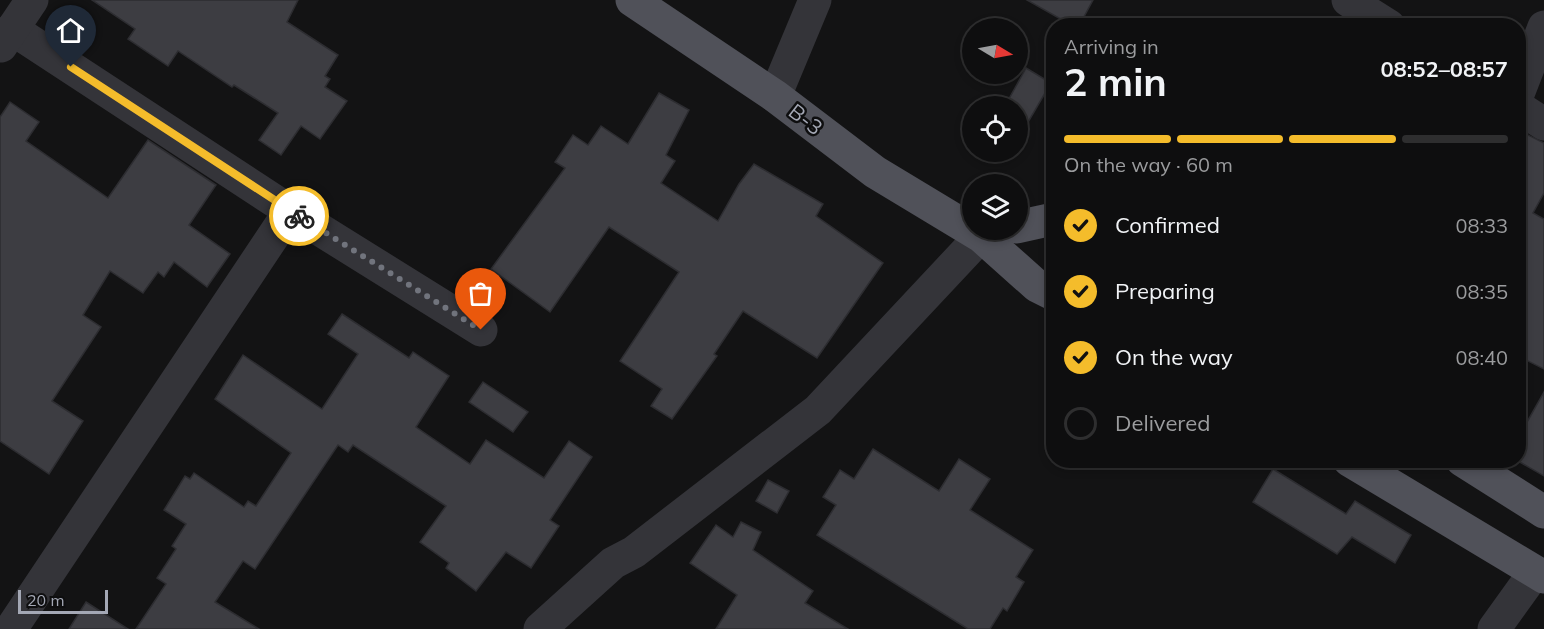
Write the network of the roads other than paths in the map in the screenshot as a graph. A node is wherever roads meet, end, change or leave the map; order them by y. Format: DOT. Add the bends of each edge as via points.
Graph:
graph roads {
  1 [pos="32,0"];
  2 [pos="632,0"];
  3 [pos="815,0"];
  4 [pos="1348,0"];
  5 [pos="1376,18"];
  6 [pos="1544,27"];
  7 [pos="6,38"];
  8 [pos="1526,73"];
  9 [pos="776,96"];
  10 [pos="1526,112"];
  11 [pos="1544,124"];
  12 [pos="290,211"];
  13 [pos="962,217"];
  14 [pos="1046,221"];
  15 [pos="1028,225"];
  16 [pos="987,240"];
  17 [pos="1000,240"];
  18 [pos="1046,290"];
  19 [pos="481,330"];
  20 [pos="1362,468"];
  21 [pos="1475,468"];
  22 [pos="1544,512"];
  23 [pos="1540,575"];
  24 [pos="11,629"];
  25 [pos="540,629"];
  26 [pos="1494,629"];
  1 -- 7 [label="street"];
  2 -- 9 [label="main road, B-3"];
  3 -- 9 [label="street"];
  4 -- 5 [label="street"];
  6 -- 8 [label="street"];
  7 -- 12 [label="street"];
  9 -- 13 [label="main road, B-3" via="875,172"];
  10 -- 11 [label="street"];
  12 -- 19 [label="street"];
  12 -- 24 [label="street"];
  14 -- 15 [label="main road"];
  16 -- 25 [label="street" via="818,410 634,552 612,563"];
  17 -- 18 [label="main road, B-3" via="1037,286"];
  20 -- 23 [label="main road"];
  21 -- 22 [label="main road"];
  23 -- 26 [label="street"];
}
